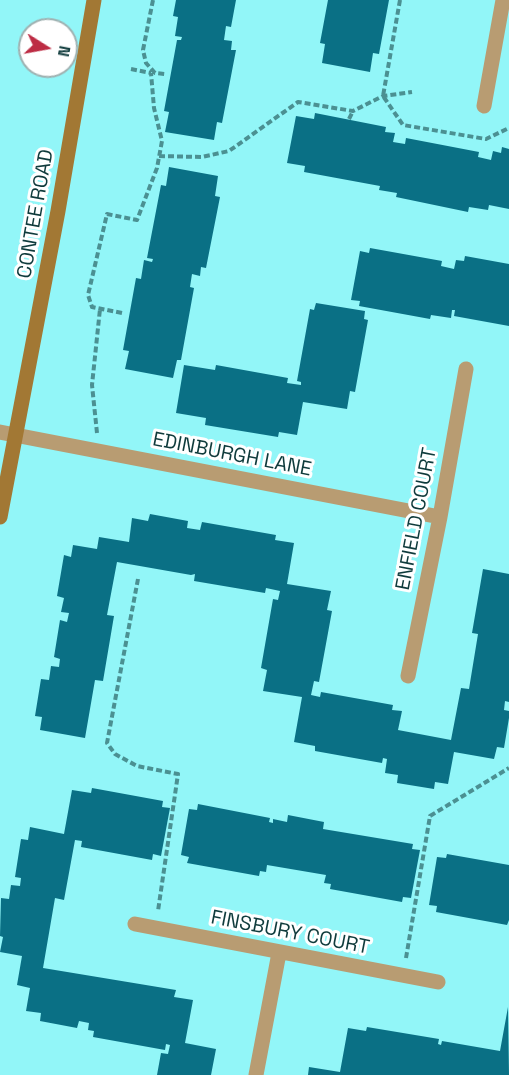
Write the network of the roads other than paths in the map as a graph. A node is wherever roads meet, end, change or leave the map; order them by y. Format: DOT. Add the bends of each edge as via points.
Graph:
graph roads {
  1 [pos="94,0"];
  2 [pos="502,0"];
  3 [pos="484,105"];
  4 [pos="466,369"];
  5 [pos="8,434"];
  6 [pos="0,517"];
  7 [pos="440,517"];
  8 [pos="408,676"];
  9 [pos="135,924"];
  10 [pos="279,953"];
  11 [pos="438,982"];
  12 [pos="256,1075"];
  1 -- 5 [label="street, CONTEE ROAD" via="58,211"];
  2 -- 3 [label="street"];
  4 -- 7 [label="street, ENFIELD COURT"];
  5 -- 6 [label="street, CONTEE ROAD"];
  5 -- 7 [label="street, EDINBURGH LANE"];
  7 -- 8 [label="street, ENFIELD COURT"];
  9 -- 10 [label="street, FINSBURY COURT"];
  10 -- 11 [label="street, FINSBURY COURT"];
  10 -- 12 [label="street"];
}
